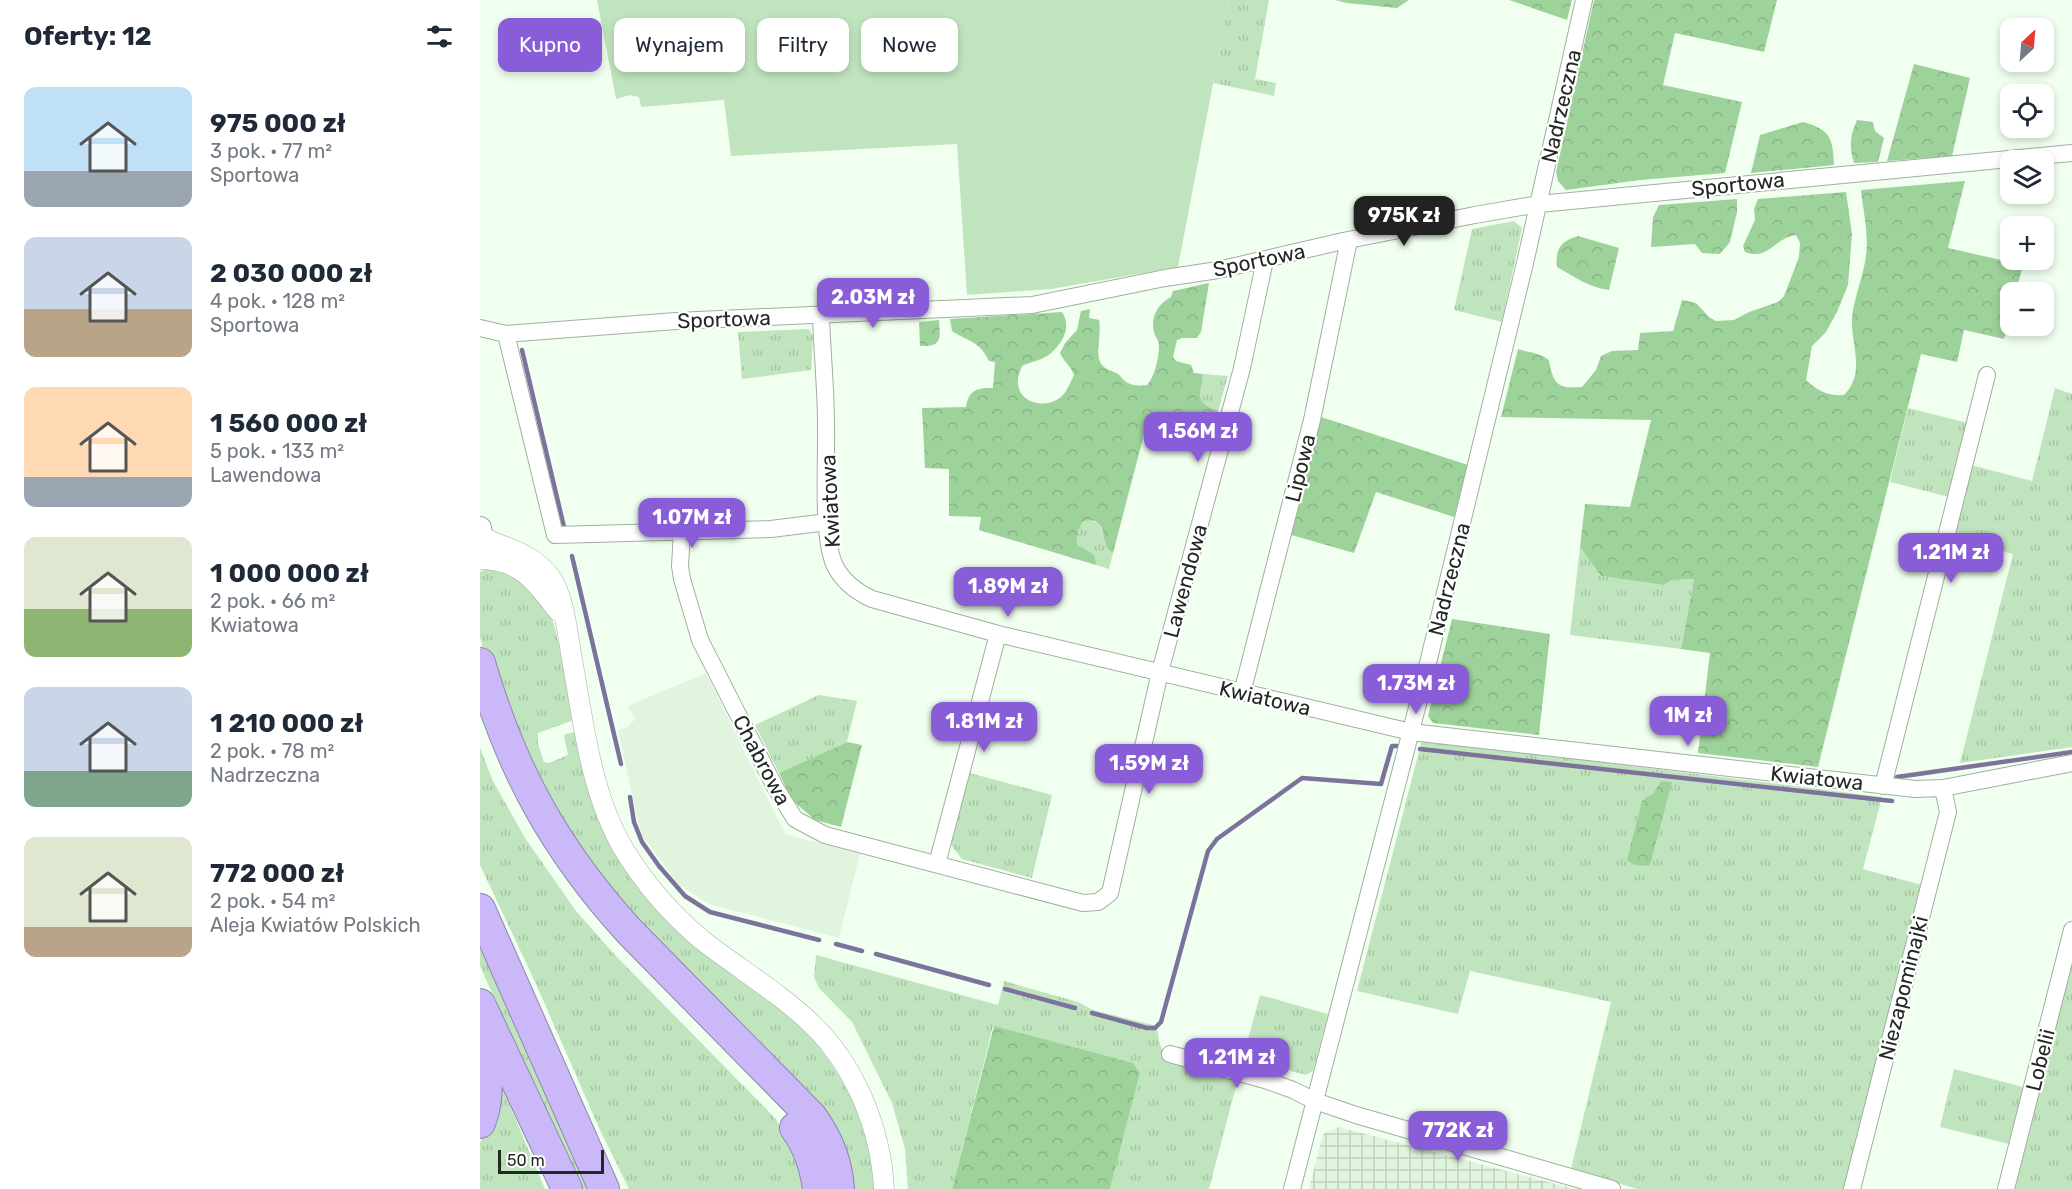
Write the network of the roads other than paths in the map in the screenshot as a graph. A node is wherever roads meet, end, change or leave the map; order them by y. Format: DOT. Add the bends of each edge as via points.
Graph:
graph roads {
  1 [pos="1584,0"];
  2 [pos="2072,153"];
  3 [pos="1539,204"];
  4 [pos="1349,240"];
  5 [pos="1264,260"];
  6 [pos="821,315"];
  7 [pos="480,328"];
  8 [pos="506,334"];
  9 [pos="1987,375"];
  10 [pos="827,522"];
  11 [pos="682,532"];
  12 [pos="481,545"];
  13 [pos="998,634"];
  14 [pos="480,663"];
  15 [pos="1160,672"];
  16 [pos="1242,693"];
  17 [pos="480,725"];
  18 [pos="1411,732"];
  19 [pos="2072,763"];
  20 [pos="1883,786"];
  21 [pos="1943,788"];
  22 [pos="937,864"];
  23 [pos="1103,899"];
  24 [pos="480,909"];
  25 [pos="2072,930"];
  26 [pos="480,1004"];
  27 [pos="480,1027"];
  28 [pos="1170,1054"];
  29 [pos="1315,1101"];
  30 [pos="480,1123"];
  31 [pos="567,1189"];
  32 [pos="604,1189"];
  33 [pos="818,1189"];
  34 [pos="839,1189"];
  35 [pos="884,1189"];
  36 [pos="1292,1189"];
  37 [pos="1612,1189"];
  38 [pos="1852,1189"];
  39 [pos="2006,1189"];
  1 -- 3 [label="street, Nadrzeczna"];
  2 -- 3 [label="street, Sportowa"];
  3 -- 4 [label="street, Sportowa"];
  3 -- 18 [label="street, Nadrzeczna"];
  4 -- 5 [label="street, Sportowa"];
  4 -- 16 [label="street, Lipowa" via="1312,420"];
  5 -- 6 [label="street, Sportowa" via="1032,305"];
  5 -- 15 [label="street, Lawendowa" via="1242,368"];
  6 -- 8 [label="street, Sportowa"];
  6 -- 10 [label="street, Kwiatowa"];
  7 -- 8 [label="street, Sportowa"];
  8 -- 11 [label="street" via="555,535"];
  9 -- 20 [label="street"];
  10 -- 11 [label="street" via="771,529"];
  10 -- 13 [label="street, Kwiatowa" via="835,567 857,591 872,600"];
  11 -- 22 [label="street, Chabrowa" via="680,566 697,632 795,819 825,835"];
  12 -- 35 [label="street" via="509,547 532,559 550,576 561,596 597,786 622,846 678,919 813,1026 842,1061 866,1107 880,1155"];
  13 -- 15 [label="street, Kwiatowa"];
  13 -- 22 [label="street"];
  14 -- 34 [label="highway" via="510,753 558,840 606,906 812,1117 835,1159"];
  15 -- 16 [label="street, Kwiatowa"];
  15 -- 23 [label="street, Lawendowa" via="1110,893"];
  16 -- 18 [label="street, Kwiatowa"];
  17 -- 33 [label="highway" via="515,804 549,860 627,955 701,1026 785,1116 814,1162"];
  18 -- 20 [label="street, Kwiatowa"];
  18 -- 29 [label="street, Nadrzeczna"];
  19 -- 21 [label="street, Kwiatowa"];
  20 -- 21 [label="street, Kwiatowa"];
  21 -- 38 [label="street, Niezapominajki" via="1948,812"];
  22 -- 23 [label="street, Chabrowa" via="1083,903"];
  24 -- 32 [label="highway"];
  25 -- 39 [label="street, Lobelii"];
  26 -- 31 [label="highway"];
  27 -- 30 [label="highway" via="487,1093"];
  28 -- 29 [label="street" via="1265,1080"];
  29 -- 36 [label="street, Nadrzeczna"];
  29 -- 37 [label="street"];
}
